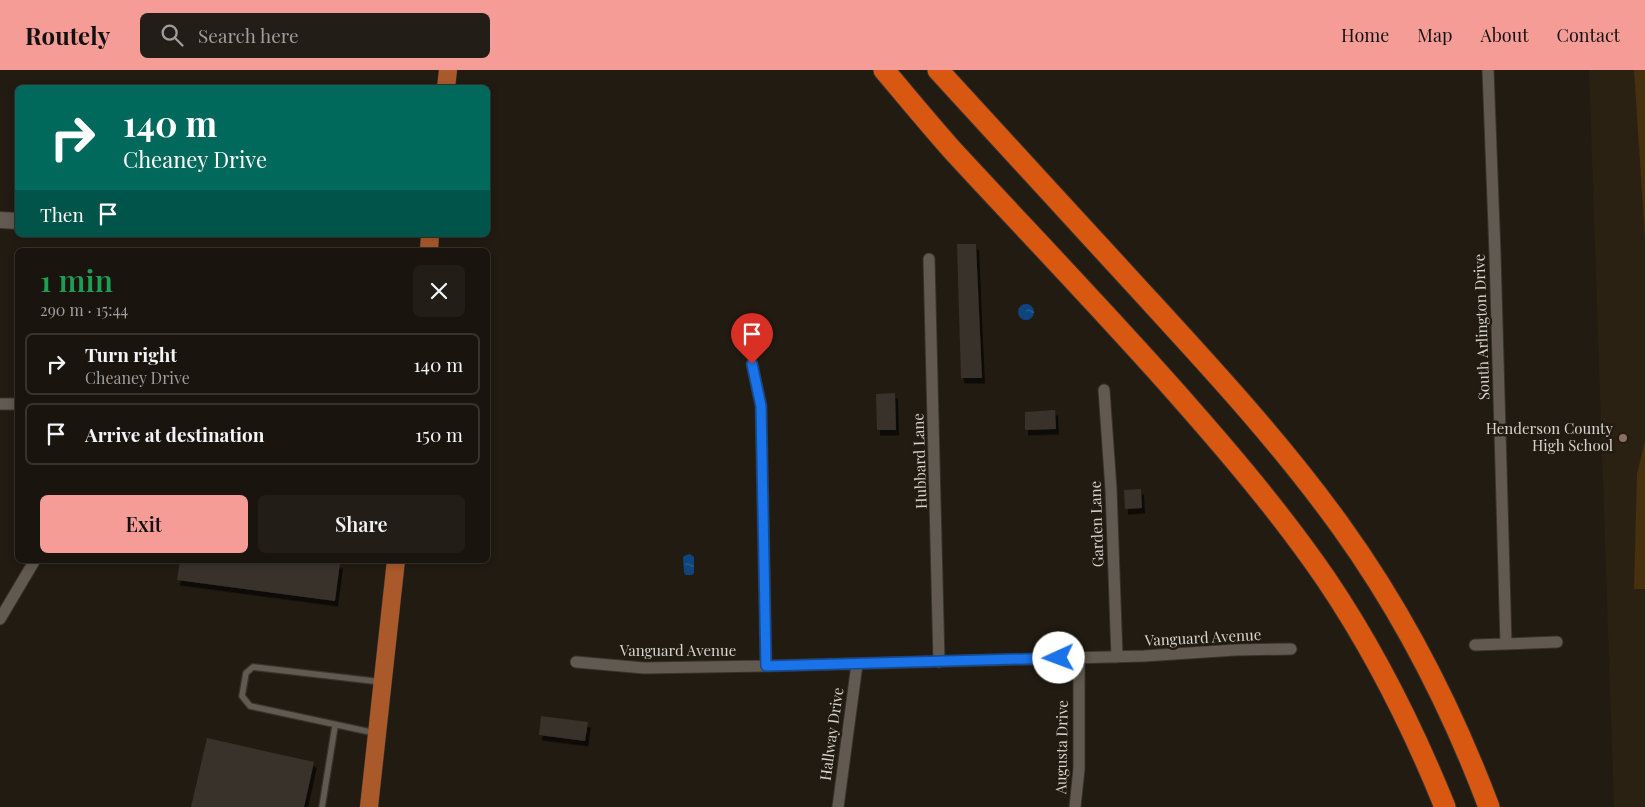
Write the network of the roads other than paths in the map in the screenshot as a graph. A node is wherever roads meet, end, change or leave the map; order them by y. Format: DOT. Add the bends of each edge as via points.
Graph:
graph roads {
  1 [pos="448,70"];
  2 [pos="884,70"];
  3 [pos="938,70"];
  4 [pos="1488,70"];
  5 [pos="446,85"];
  6 [pos="0,220"];
  7 [pos="15,221"];
  8 [pos="929,259"];
  9 [pos="752,364"];
  10 [pos="1104,390"];
  11 [pos="0,404"];
  12 [pos="15,404"];
  13 [pos="33,563"];
  14 [pos="396,563"];
  15 [pos="0,619"];
  16 [pos="1557,642"];
  17 [pos="1506,644"];
  18 [pos="1475,645"];
  19 [pos="1291,648"];
  20 [pos="1117,657"];
  21 [pos="1079,658"];
  22 [pos="576,662"];
  23 [pos="939,662"];
  24 [pos="857,664"];
  25 [pos="766,666"];
  26 [pos="384,682"];
  27 [pos="335,726"];
  28 [pos="377,734"];
  29 [pos="322,807"];
  30 [pos="370,807"];
  31 [pos="838,807"];
  32 [pos="1075,807"];
  33 [pos="1445,807"];
  34 [pos="1489,807"];
  1 -- 5 [label="main road"];
  2 -- 33 [label="highway" via="953,150 1150,362 1284,520 1370,650 1406,719"];
  3 -- 34 [label="highway" via="1207,364 1316,493 1372,572 1399,617 1448,710"];
  4 -- 17 [label="street, South Arlington Drive"];
  6 -- 7 [label="street"];
  8 -- 23 [label="street, Hubbard Lane"];
  9 -- 25 [label="street" via="761,406"];
  10 -- 20 [label="street, Garden Lane"];
  11 -- 12 [label="street"];
  13 -- 15 [label="street"];
  14 -- 26 [label="main road"];
  16 -- 17 [label="street"];
  17 -- 18 [label="street"];
  19 -- 20 [label="street, Vanguard Avenue"];
  20 -- 21 [label="street, Vanguard Avenue"];
  21 -- 23 [label="street, Vanguard Avenue"];
  21 -- 32 [label="street, Augusta Drive" via="1079,769"];
  22 -- 25 [label="street, Vanguard Avenue" via="644,668"];
  23 -- 24 [label="street, Vanguard Avenue"];
  24 -- 25 [label="street, Vanguard Avenue"];
  24 -- 31 [label="street, Hallway Drive"];
  26 -- 27 [label="lane" via="253,667 246,673 242,696 250,706"];
  26 -- 28 [label="main road"];
  27 -- 28 [label="lane"];
  27 -- 29 [label="lane"];
  28 -- 30 [label="main road"];
}
